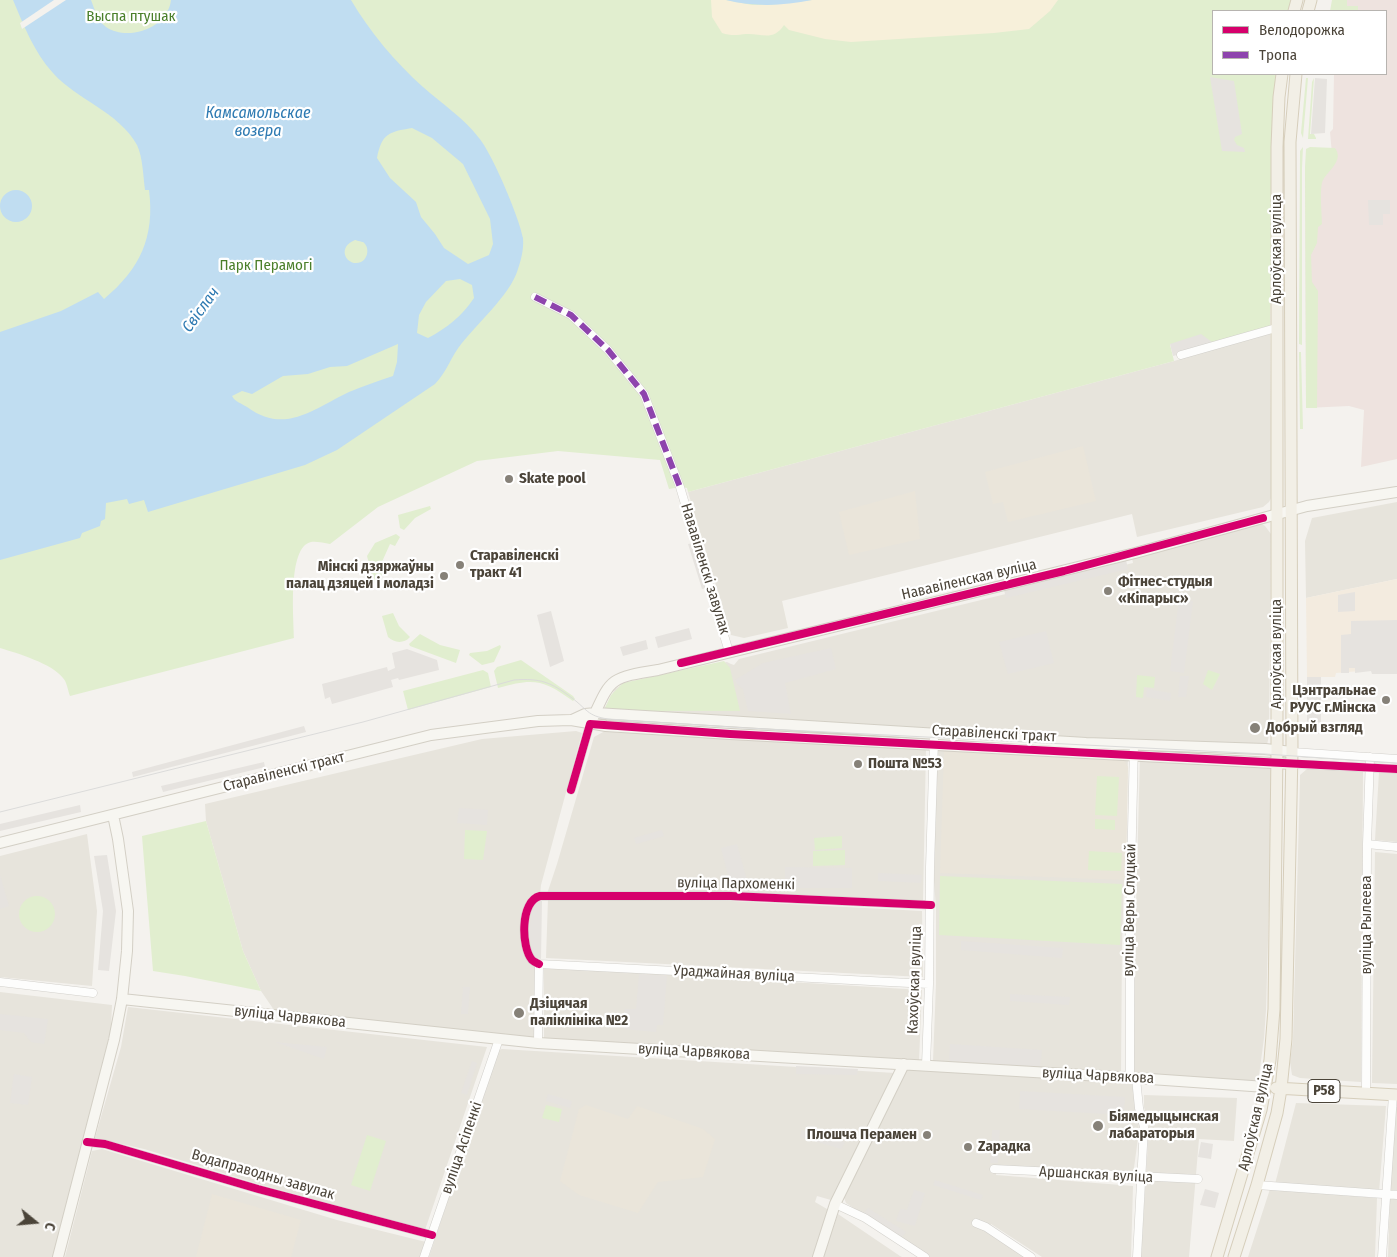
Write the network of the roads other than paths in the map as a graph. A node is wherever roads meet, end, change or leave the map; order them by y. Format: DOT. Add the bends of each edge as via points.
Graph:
graph roads {
  1 [pos="1282,75"];
  2 [pos="1296,75"];
  3 [pos="535,297"];
  4 [pos="1276,328"];
  5 [pos="1181,355"];
  6 [pos="1397,492"];
  7 [pos="1291,511"];
  8 [pos="1278,514"];
  9 [pos="729,652"];
  10 [pos="1277,696"];
  11 [pos="1292,697"];
  12 [pos="596,713"];
  13 [pos="571,720"];
  14 [pos="590,724"];
  15 [pos="935,734"];
  16 [pos="1134,744"];
  17 [pos="933,745"];
  18 [pos="1277,750"];
  19 [pos="1133,755"];
  20 [pos="1370,757"];
  21 [pos="1292,758"];
  22 [pos="1397,759"];
  23 [pos="1277,763"];
  24 [pos="1370,767"];
  25 [pos="1397,769"];
  26 [pos="571,790"];
  27 [pos="113,815"];
  28 [pos="0,843"];
  29 [pos="1367,844"];
  30 [pos="1397,847"];
  31 [pos="931,905"];
  32 [pos="539,964"];
  33 [pos="0,982"];
  34 [pos="929,984"];
  35 [pos="92,993"];
  36 [pos="122,999"];
  37 [pos="499,1039"];
  38 [pos="538,1043"];
  39 [pos="904,1064"];
  40 [pos="926,1066"];
  41 [pos="1133,1078"];
  42 [pos="1266,1088"];
  43 [pos="1281,1089"];
  44 [pos="1366,1093"];
  45 [pos="1395,1095"];
  46 [pos="87,1142"];
  47 [pos="994,1169"];
  48 [pos="1140,1177"];
  49 [pos="1198,1179"];
  50 [pos="1257,1185"];
  51 [pos="1386,1194"];
  52 [pos="1397,1195"];
  53 [pos="835,1204"];
  54 [pos="976,1223"];
  55 [pos="432,1235"];
  56 [pos="58,1257"];
  57 [pos="424,1257"];
  58 [pos="818,1257"];
  59 [pos="925,1257"];
  60 [pos="1031,1257"];
  61 [pos="1137,1257"];
  62 [pos="1217,1257"];
  63 [pos="1234,1257"];
  64 [pos="1382,1257"];
  1 -- 4 [label="main road, Арлоўская вуліца" via="1277,147"];
  2 -- 7 [label="main road, Арлоўская вуліца" via="1290,142"];
  3 -- 9 [label="street, Нававіленскі завулак" via="571,315 608,350 644,394 680,486"];
  4 -- 5 [label="street"];
  4 -- 8 [label="main road, Арлоўская вуліца"];
  6 -- 7 [label="main road, Нававіленская вуліца"];
  7 -- 8 [label="main road, Нававіленская вуліца"];
  7 -- 11 [label="main road, Арлоўская вуліца"];
  8 -- 9 [label="main road, Нававіленская вуліца" via="1135,553"];
  8 -- 10 [label="main road, Арлоўская вуліца"];
  9 -- 12 [label="main road, Нававіленская вуліца" via="620,678 606,690"];
  10 -- 11 [label="main road" via="1283,703"];
  10 -- 18 [label="main road, Арлоўская вуліца"];
  11 -- 21 [label="main road, Арлоўская вуліца"];
  12 -- 13 [label="main road, Старавіленскі тракт"];
  12 -- 14 [label="main road, Нававіленская вуліца"];
  12 -- 15 [label="main road, Старавіленскі тракт"];
  13 -- 14 [label="main road, Старавіленскі тракт"];
  13 -- 27 [label="main road, Старавіленскі тракт" via="430,735"];
  14 -- 17 [label="main road, Старавіленскі тракт"];
  14 -- 26 [label="street"];
  15 -- 16 [label="main road, Старавіленскі тракт"];
  15 -- 17 [label="street, Кахоўская вуліца"];
  16 -- 18 [label="main road, Старавіленскі тракт"];
  16 -- 19 [label="street, вуліца Веры Слуцкай"];
  17 -- 19 [label="main road, Старавіленскі тракт"];
  17 -- 31 [label="street, Кахоўская вуліца"];
  18 -- 21 [label="main road, Старавіленскі тракт"];
  18 -- 23 [label="main road, Арлоўская вуліца"];
  19 -- 23 [label="main road, Старавіленскі тракт"];
  19 -- 41 [label="street, вуліца Веры Слуцкай" via="1130,917"];
  20 -- 21 [label="street, Старавіленскі тракт"];
  20 -- 22 [label="street, Старавіленскі тракт"];
  20 -- 24 [label="street, вуліца Рылеева"];
  21 -- 23 [label="main road, Старавіленскі тракт"];
  21 -- 24 [label="street, Старавіленскі тракт"];
  21 -- 43 [label="main road, Арлоўская вуліца" via="1286,1039"];
  23 -- 42 [label="main road, Арлоўская вуліца" via="1274,1009"];
  24 -- 25 [label="street, Старавіленскі тракт"];
  24 -- 29 [label="street, вуліца Рылеева"];
  27 -- 28 [label="main road, Старавіленскі тракт"];
  27 -- 36 [label="main road" via="128,911"];
  29 -- 30 [label="street"];
  29 -- 44 [label="street, вуліца Рылеева"];
  31 -- 32 [label="street, вуліца Пархоменкі" via="729,896 540,896 534,897 524,920 528,953"];
  31 -- 34 [label="street, Кахоўская вуліца"];
  32 -- 34 [label="street, Ураджайная вуліца"];
  32 -- 38 [label="street"];
  33 -- 35 [label="street"];
  34 -- 40 [label="street, Кахоўская вуліца"];
  36 -- 37 [label="main road, вуліца Чарвякова / Р58"];
  36 -- 46 [label="main road"];
  37 -- 38 [label="main road, вуліца Чарвякова / Р58"];
  37 -- 55 [label="street, вуліца Асіпенкі"];
  38 -- 39 [label="main road, вуліца Чарвякова / Р58"];
  39 -- 40 [label="main road, вуліца Чарвякова / Р58"];
  39 -- 53 [label="main road"];
  40 -- 41 [label="main road, вуліца Чарвякова / Р58"];
  41 -- 42 [label="main road, вуліца Чарвякова / Р58"];
  41 -- 48 [label="street, вуліца Веры Слуцкай" via="1144,1127"];
  42 -- 43 [label="main road, Р58"];
  42 -- 62 [label="main road, Арлоўская вуліца"];
  43 -- 44 [label="main road, Р58"];
  43 -- 50 [label="main road, Арлоўская вуліца"];
  44 -- 45 [label="main road, Р58"];
  45 -- 51 [label="street"];
  46 -- 55 [label="street, Водаправодны завулак" via="105,1144"];
  46 -- 56 [label="main road"];
  47 -- 48 [label="street, Аршанская вуліца"];
  48 -- 49 [label="street, Аршанская вуліца"];
  48 -- 61 [label="street, вуліца Веры Слуцкай"];
  50 -- 51 [label="street"];
  50 -- 63 [label="main road, Арлоўская вуліца"];
  51 -- 52 [label="street"];
  51 -- 64 [label="street"];
  53 -- 58 [label="main road"];
  53 -- 59 [label="street" via="865,1218"];
  54 -- 60 [label="street"];
  55 -- 57 [label="street, вуліца Асіпенкі"];
}
